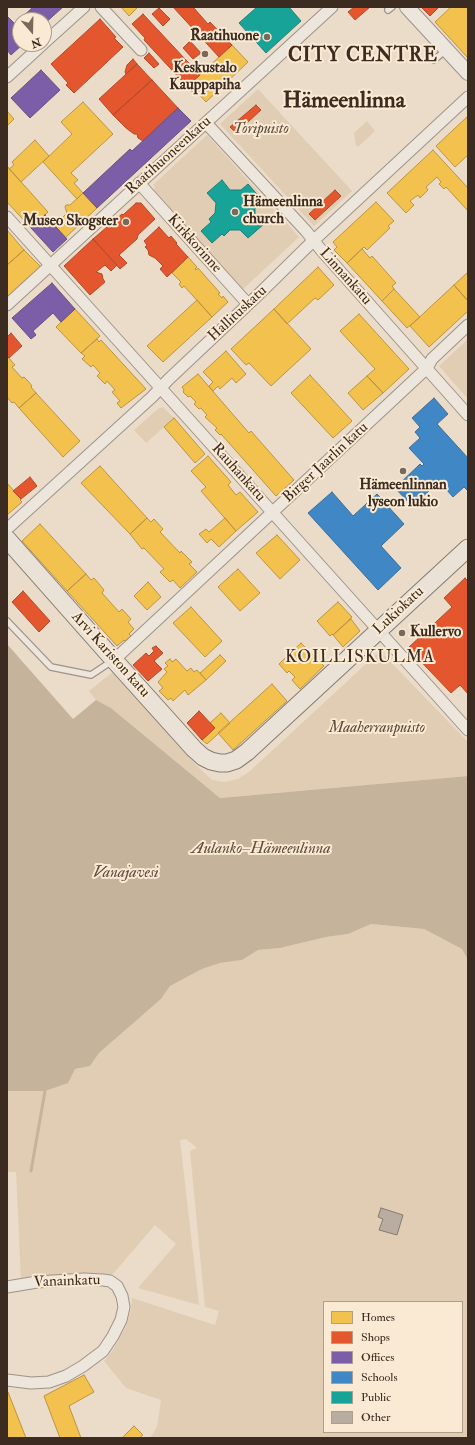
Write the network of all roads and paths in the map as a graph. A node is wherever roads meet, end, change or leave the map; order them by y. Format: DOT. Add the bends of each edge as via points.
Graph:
graph roads {
  1 [pos="84,7"];
  2 [pos="101,7"];
  3 [pos="332,7"];
  4 [pos="407,7"];
  5 [pos="52,37"];
  6 [pos="141,50"];
  7 [pos="446,50"];
  8 [pos="35,52"];
  9 [pos="434,60"];
  10 [pos="468,73"];
  11 [pos="7,77"];
  12 [pos="468,97"];
  13 [pos="206,123"];
  14 [pos="139,183"];
  15 [pos="7,218"];
  16 [pos="313,240"];
  17 [pos="50,264"];
  18 [pos="248,304"];
  19 [pos="7,305"];
  20 [pos="468,326"];
  21 [pos="426,368"];
  22 [pos="161,387"];
  23 [pos="468,415"];
  24 [pos="273,513"];
  25 [pos="7,529"];
  26 [pos="7,539"];
  27 [pos="468,548"];
  28 [pos="7,621"];
  29 [pos="378,630"];
  30 [pos="114,660"];
  31 [pos="468,730"];
  32 [pos="220,763"];
  33 [pos="7,1287"];
  34 [pos="7,1380"];
  1 -- 5 [label="street"];
  2 -- 6 [label="street"];
  3 -- 13 [label="street, Raatihuoneenkatu"];
  4 -- 7 [label="street"];
  7 -- 9 [label="lane"];
  7 -- 10 [label="street"];
  8 -- 11 [label="street"];
  12 -- 16 [label="street, Hallituskatu"];
  13 -- 14 [label="street, Raatihuoneenkatu"];
  13 -- 16 [label="street, Linnankatu"];
  14 -- 17 [label="street, Raatihuoneenkatu"];
  14 -- 18 [label="street, Kirkkorinne"];
  15 -- 17 [label="street, Rauhankatu"];
  16 -- 18 [label="street, Hallituskatu"];
  16 -- 21 [label="street, Linnankatu"];
  17 -- 19 [label="street, Raatihuoneenkatu"];
  17 -- 22 [label="street, Rauhankatu"];
  18 -- 22 [label="street, Hallituskatu"];
  20 -- 21 [label="street, Birger Jaarlin katu"];
  21 -- 23 [label="street, Linnankatu"];
  21 -- 24 [label="street, Birger Jaarlin katu"];
  22 -- 24 [label="street, Rauhankatu"];
  22 -- 25 [label="street, Hallituskatu"];
  24 -- 29 [label="street, Rauhankatu"];
  24 -- 30 [label="street, Birger Jaarlin katu"];
  26 -- 30 [label="main road, Arvi Kariston katu"];
  27 -- 29 [label="main road, Lukiokatu"];
  28 -- 30 [label="lane, Birger Jaarlin katu" via="51,667 91,675"];
  29 -- 31 [label="street, Rauhankatu"];
  29 -- 32 [label="main road, Lukiokatu" via="248,752 236,760"];
  30 -- 32 [label="main road, Arvi Kariston katu" via="202,757"];
  33 -- 34 [label="street, Vanainkatu" via="84,1279 110,1281 117,1286 124,1307 121,1320 103,1351 83,1366 50,1382"];
}
